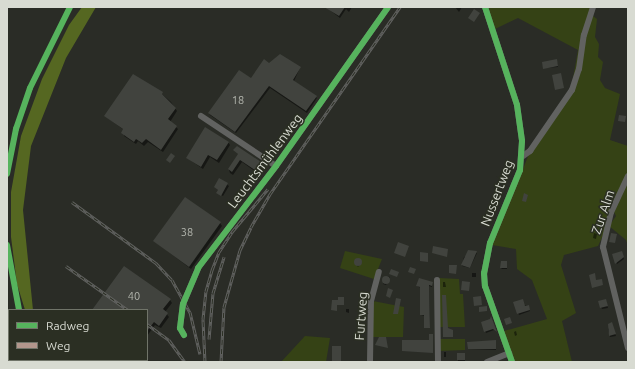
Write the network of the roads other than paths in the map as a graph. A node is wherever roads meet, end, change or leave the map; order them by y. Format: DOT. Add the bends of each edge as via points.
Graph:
graph roads {
  1 [pos="388,7"];
  2 [pos="485,7"];
  3 [pos="593,7"];
  4 [pos="201,116"];
  5 [pos="522,156"];
  6 [pos="276,166"];
  7 [pos="628,176"];
  8 [pos="379,272"];
  9 [pos="437,280"];
  10 [pos="184,335"];
  11 [pos="628,348"];
  12 [pos="509,354"];
  13 [pos="370,362"];
  14 [pos="438,362"];
  15 [pos="487,362"];
  16 [pos="512,362"];
  1 -- 6 [label="street, Leuchtsmühlenweg"];
  2 -- 5 [label="street, Nussertweg" via="517,105"];
  3 -- 5 [label="street" via="572,90 530,151"];
  4 -- 6 [label="street, Leuchtsmühlenweg"];
  5 -- 12 [label="street, Nussertweg" via="520,170 484,260 485,286"];
  6 -- 10 [label="street, Leuchtsmühlenweg" via="198,268 183,304 180,328"];
  7 -- 11 [label="street, Zur Alm" via="611,212 603,247"];
  8 -- 13 [label="street, Furtweg" via="371,301"];
  9 -- 14 [label="street"];
  12 -- 15 [label="street"];
  12 -- 16 [label="street, Nussertweg"];
}
